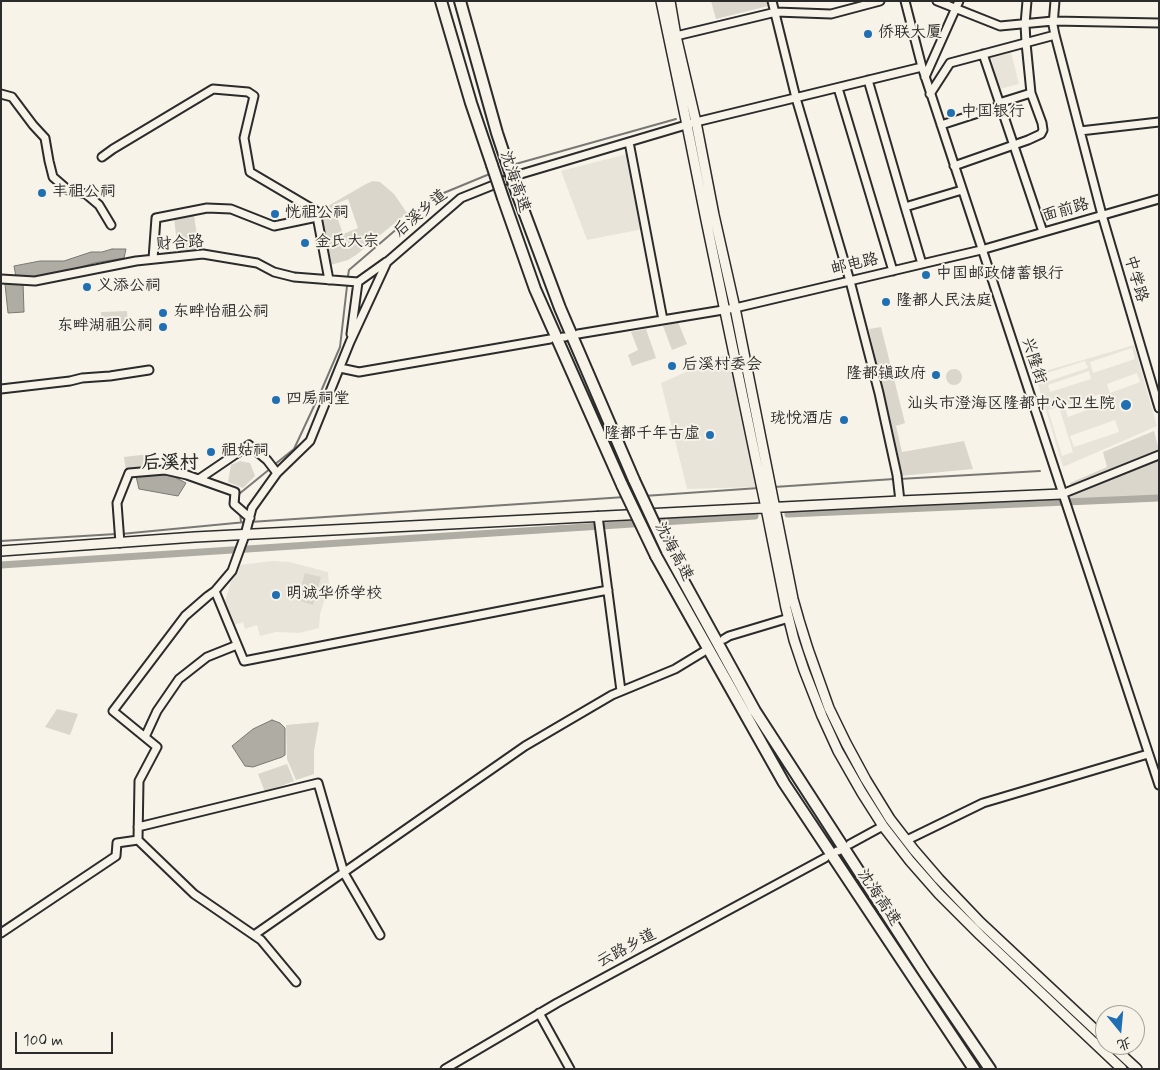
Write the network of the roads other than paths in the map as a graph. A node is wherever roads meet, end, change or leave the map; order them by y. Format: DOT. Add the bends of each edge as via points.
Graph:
graph roads {
  1 [pos="441,1"];
  2 [pos="460,1"];
  3 [pos="661,1"];
  4 [pos="670,1"];
  5 [pos="772,1"];
  6 [pos="880,1"];
  7 [pos="905,1"];
  8 [pos="937,1"];
  9 [pos="1027,1"];
  10 [pos="1055,1"];
  11 [pos="957,5"];
  12 [pos="776,12"];
  13 [pos="1053,21"];
  14 [pos="1159,23"];
  15 [pos="1025,24"];
  16 [pos="1055,35"];
  17 [pos="676,36"];
  18 [pos="1026,42"];
  19 [pos="983,54"];
  20 [pos="922,67"];
  21 [pos="925,77"];
  22 [pos="868,80"];
  23 [pos="838,88"];
  24 [pos="1031,93"];
  25 [pos="1,94"];
  26 [pos="930,94"];
  27 [pos="796,98"];
  28 [pos="1000,104"];
  29 [pos="1159,122"];
  30 [pos="691,123"];
  31 [pos="940,125"];
  32 [pos="1080,131"];
  33 [pos="629,142"];
  34 [pos="1013,145"];
  35 [pos="102,157"];
  36 [pos="954,166"];
  37 [pos="962,190"];
  38 [pos="1159,199"];
  39 [pos="904,207"];
  40 [pos="1102,215"];
  41 [pos="317,217"];
  42 [pos="111,225"];
  43 [pos="1043,232"];
  44 [pos="981,250"];
  45 [pos="153,259"];
  46 [pos="386,262"];
  47 [pos="922,264"];
  48 [pos="893,271"];
  49 [pos="2,279"];
  50 [pos="329,280"];
  51 [pos="850,281"];
  52 [pos="358,282"];
  53 [pos="735,308"];
  54 [pos="725,309"];
  55 [pos="663,320"];
  56 [pos="578,334"];
  57 [pos="550,339"];
  58 [pos="350,342"];
  59 [pos="340,368"];
  60 [pos="149,370"];
  61 [pos="1,389"];
  62 [pos="1159,408"];
  63 [pos="1159,455"];
  64 [pos="274,469"];
  65 [pos="198,479"];
  66 [pos="766,488"];
  67 [pos="1062,494"];
  68 [pos="900,501"];
  69 [pos="770,507"];
  70 [pos="598,517"];
  71 [pos="249,518"];
  72 [pos="246,532"];
  73 [pos="120,540"];
  74 [pos="1,551"];
  75 [pos="608,590"];
  76 [pos="215,591"];
  77 [pos="789,618"];
  78 [pos="724,639"];
  79 [pos="237,645"];
  80 [pos="703,652"];
  81 [pos="621,691"];
  82 [pos="145,737"];
  83 [pos="1148,754"];
  84 [pos="1159,785"];
  85 [pos="883,826"];
  86 [pos="138,827"];
  87 [pos="138,840"];
  88 [pos="906,840"];
  89 [pos="850,844"];
  90 [pos="825,858"];
  91 [pos="344,873"];
  92 [pos="1,933"];
  93 [pos="254,935"];
  94 [pos="380,935"];
  95 [pos="296,982"];
  96 [pos="539,1013"];
  97 [pos="1095,1030"];
  98 [pos="1122,1055"];
  99 [pos="445,1069"];
  100 [pos="570,1069"];
  101 [pos="974,1069"];
  102 [pos="990,1069"];
  103 [pos="1122,1069"];
  104 [pos="1137,1069"];
  1 -- 101 [label="highway, 沈海高速, bridge" via="471,103 535,289 656,556 784,783"];
  2 -- 102 [label="highway, 沈海高速, bridge" via="497,133 560,308 667,551 755,711"];
  3 -- 30 [label="main road"];
  4 -- 17 [label="main road"];
  5 -- 12 [label="street"];
  6 -- 12 [label="street" via="831,14"];
  7 -- 20 [label="street, 兴隆街"];
  8 -- 11 [label="street"];
  9 -- 15 [label="street"];
  10 -- 13 [label="street, 中学路"];
  11 -- 15 [label="street" via="1000,26"];
  11 -- 21 [label="street"];
  12 -- 17 [label="street"];
  12 -- 27 [label="street"];
  13 -- 14 [label="street"];
  13 -- 15 [label="street"];
  13 -- 16 [label="street, 中学路"];
  15 -- 18 [label="street"];
  16 -- 18 [label="street"];
  16 -- 32 [label="street, 中学路"];
  17 -- 30 [label="main road"];
  18 -- 19 [label="street"];
  18 -- 24 [label="street"];
  19 -- 26 [label="street" via="950,63"];
  19 -- 28 [label="street"];
  20 -- 21 [label="street, 兴隆街"];
  20 -- 22 [label="street, 后溪乡道"];
  21 -- 26 [label="street, 兴隆街"];
  22 -- 23 [label="street, 后溪乡道"];
  22 -- 39 [label="street"];
  23 -- 27 [label="street, 后溪乡道"];
  23 -- 48 [label="street"];
  24 -- 28 [label="street"];
  24 -- 34 [label="street" via="1042,123 1041,134"];
  25 -- 42 [label="street" via="12,97 45,138 53,177 68,190 86,194 99,205"];
  26 -- 31 [label="street, 兴隆街"];
  27 -- 30 [label="street, 后溪乡道"];
  27 -- 51 [label="street"];
  28 -- 31 [label="street"];
  28 -- 34 [label="street"];
  29 -- 32 [label="street"];
  30 -- 33 [label="street, 后溪乡道"];
  30 -- 53 [label="main road"];
  30 -- 54 [label="main road" via="706,220"];
  31 -- 36 [label="street, 兴隆街"];
  32 -- 40 [label="street, 中学路"];
  33 -- 46 [label="street, 后溪乡道" via="521,174 461,198"];
  33 -- 55 [label="street"];
  34 -- 36 [label="street"];
  34 -- 43 [label="street"];
  35 -- 41 [label="street" via="214,89 248,92 254,96 244,138 250,172 316,211"];
  36 -- 37 [label="street, 兴隆街"];
  37 -- 39 [label="street"];
  37 -- 44 [label="street, 兴隆街"];
  38 -- 40 [label="street, 面前路"];
  39 -- 47 [label="street"];
  40 -- 43 [label="street, 面前路"];
  40 -- 62 [label="street, 中学路"];
  41 -- 45 [label="street" via="274,226 231,210 207,208 156,218"];
  41 -- 50 [label="street"];
  43 -- 44 [label="street, 面前路"];
  44 -- 47 [label="street, 邮电路"];
  44 -- 67 [label="street, 兴隆街"];
  45 -- 49 [label="street, 财合路" via="35,281"];
  45 -- 50 [label="street, 财合路" via="203,254 257,263 294,278"];
  46 -- 52 [label="street"];
  46 -- 58 [label="street, 后溪乡道"];
  47 -- 48 [label="street, 邮电路"];
  48 -- 51 [label="street, 邮电路"];
  50 -- 52 [label="street, 财合路"];
  51 -- 53 [label="street, 邮电路"];
  51 -- 68 [label="street" via="879,393"];
  52 -- 58 [label="street"];
  53 -- 54 [label="street, 邮电路"];
  53 -- 66 [label="main road"];
  54 -- 55 [label="street, 邮电路"];
  54 -- 66 [label="main road"];
  55 -- 56 [label="street, 邮电路"];
  57 -- 59 [label="street" via="359,372"];
  58 -- 59 [label="street, 后溪乡道"];
  59 -- 64 [label="street, 后溪乡道" via="310,441"];
  60 -- 61 [label="street"];
  63 -- 67 [label="street"];
  64 -- 65 [label="street" via="248,445"];
  64 -- 71 [label="street, 后溪乡道"];
  65 -- 71 [label="street" via="235,492 234,504"];
  65 -- 73 [label="street" via="165,470 129,473 117,504"];
  66 -- 69 [label="main road"];
  67 -- 68 [label="main road"];
  67 -- 83 [label="street, 兴隆街"];
  68 -- 69 [label="main road"];
  69 -- 70 [label="main road"];
  69 -- 77 [label="main road"];
  69 -- 88 [label="main road" via="798,620 829,708 866,780"];
  70 -- 72 [label="main road"];
  70 -- 75 [label="street"];
  71 -- 72 [label="street, 后溪乡道"];
  72 -- 73 [label="main road"];
  72 -- 76 [label="street, 后溪乡道" via="232,571"];
  73 -- 74 [label="main road"];
  75 -- 79 [label="street" via="244,661"];
  75 -- 81 [label="street"];
  76 -- 79 [label="street"];
  76 -- 82 [label="street, 后溪乡道" via="185,616 113,711"];
  77 -- 78 [label="street"];
  77 -- 85 [label="main road" via="822,716 838,751"];
  79 -- 82 [label="street" via="207,657 179,679 157,711"];
  80 -- 81 [label="street" via="675,669"];
  81 -- 91 [label="street" via="524,746"];
  82 -- 86 [label="street" via="157,747 139,781"];
  83 -- 84 [label="street, 兴隆街"];
  83 -- 88 [label="street" via="983,803"];
  85 -- 89 [label="street"];
  85 -- 103 [label="main road" via="938,894"];
  86 -- 87 [label="street"];
  86 -- 91 [label="street" via="318,783"];
  87 -- 92 [label="street" via="117,843 116,856"];
  87 -- 93 [label="street" via="194,894"];
  88 -- 97 [label="main road" via="980,922"];
  90 -- 96 [label="street, 云路乡道"];
  91 -- 93 [label="street"];
  91 -- 94 [label="street"];
  93 -- 95 [label="street"];
  96 -- 99 [label="street, 云路乡道"];
  96 -- 100 [label="street"];
  98 -- 104 [label="main road"];
}
